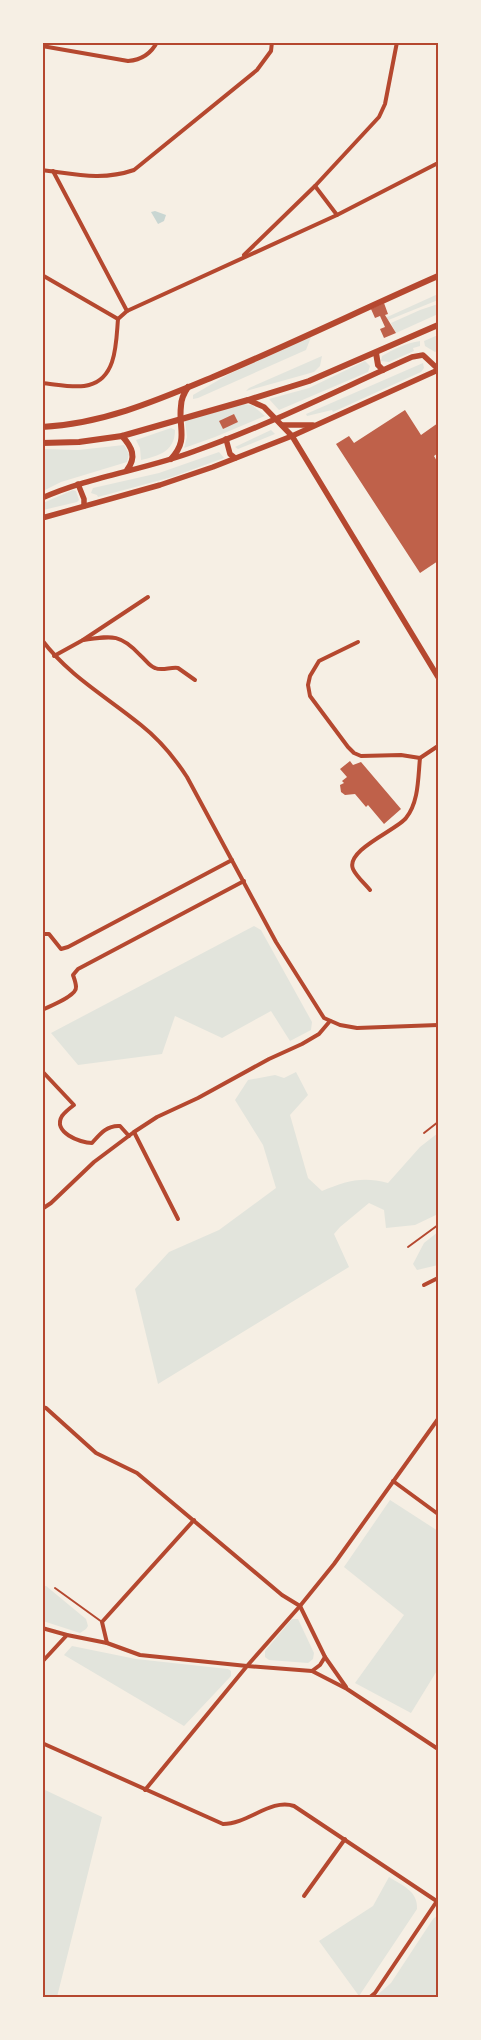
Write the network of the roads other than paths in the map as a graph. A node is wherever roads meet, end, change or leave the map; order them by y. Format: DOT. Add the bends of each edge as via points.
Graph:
graph roads {
  1 [pos="156,42"];
  2 [pos="272,42"];
  3 [pos="397,42"];
  4 [pos="42,46"];
  5 [pos="438,163"];
  6 [pos="42,170"];
  7 [pos="53,171"];
  8 [pos="315,186"];
  9 [pos="337,215"];
  10 [pos="244,256"];
  11 [pos="42,275"];
  12 [pos="438,276"];
  13 [pos="127,311"];
  14 [pos="118,319"];
  15 [pos="438,326"];
  16 [pos="376,353"];
  17 [pos="438,369"];
  18 [pos="383,370"];
  19 [pos="42,384"];
  20 [pos="188,387"];
  21 [pos="248,400"];
  22 [pos="181,418"];
  23 [pos="276,419"];
  24 [pos="281,424"];
  25 [pos="315,426"];
  26 [pos="42,427"];
  27 [pos="122,436"];
  28 [pos="292,436"];
  29 [pos="226,439"];
  30 [pos="42,444"];
  31 [pos="235,458"];
  32 [pos="171,459"];
  33 [pos="127,470"];
  34 [pos="78,484"];
  35 [pos="42,498"];
  36 [pos="84,506"];
  37 [pos="42,518"];
  38 [pos="148,597"];
  39 [pos="42,640"];
  40 [pos="83,640"];
  41 [pos="358,642"];
  42 [pos="54,656"];
  43 [pos="438,677"];
  44 [pos="195,680"];
  45 [pos="438,746"];
  46 [pos="420,758"];
  47 [pos="232,860"];
  48 [pos="244,882"];
  49 [pos="370,890"];
  50 [pos="42,934"];
  51 [pos="42,1010"];
  52 [pos="330,1021"];
  53 [pos="438,1025"];
  54 [pos="42,1071"];
  55 [pos="438,1122"];
  56 [pos="134,1132"];
  57 [pos="424,1133"];
  58 [pos="129,1136"];
  59 [pos="42,1209"];
  60 [pos="178,1218"];
  61 [pos="438,1225"];
  62 [pos="408,1247"];
  63 [pos="438,1278"];
  64 [pos="424,1286"];
  65 [pos="42,1407"];
  66 [pos="438,1419"];
  67 [pos="393,1481"];
  68 [pos="438,1514"];
  69 [pos="194,1520"];
  70 [pos="55,1588"];
  71 [pos="300,1606"];
  72 [pos="102,1622"];
  73 [pos="42,1628"];
  74 [pos="67,1635"];
  75 [pos="107,1643"];
  76 [pos="325,1657"];
  77 [pos="42,1662"];
  78 [pos="247,1666"];
  79 [pos="312,1671"];
  80 [pos="348,1689"];
  81 [pos="42,1743"];
  82 [pos="438,1749"];
  83 [pos="145,1790"];
  84 [pos="345,1839"];
  85 [pos="304,1896"];
  86 [pos="438,1902"];
  87 [pos="369,1998"];
  1 -- 4 [label="street" via="142,58 128,61"];
  2 -- 7 [label="street" via="271,52 257,70 134,170 104,177"];
  3 -- 8 [label="street" via="385,104 379,117"];
  5 -- 9 [label="street"];
  6 -- 7 [label="street"];
  7 -- 13 [label="street"];
  8 -- 9 [label="street"];
  8 -- 10 [label="street"];
  9 -- 10 [label="street"];
  10 -- 13 [label="street"];
  11 -- 14 [label="street"];
  12 -- 20 [label="main road" via="294,343"];
  13 -- 14 [label="street"];
  14 -- 19 [label="street" via="116,348 109,371 101,378 90,385"];
  15 -- 16 [label="main road"];
  16 -- 18 [label="main road"];
  16 -- 21 [label="main road" via="308,381"];
  17 -- 18 [label="main road" via="423,355"];
  17 -- 25 [label="main road"];
  18 -- 23 [label="main road"];
  20 -- 22 [label="main road" via="181,404"];
  20 -- 26 [label="main road" via="133,409 88,421"];
  21 -- 22 [label="main road"];
  21 -- 23 [label="main road" via="264,407"];
  22 -- 27 [label="main road"];
  22 -- 32 [label="main road" via="182,438 178,452"];
  23 -- 24 [label="main road"];
  23 -- 29 [label="main road"];
  24 -- 25 [label="main road"];
  24 -- 28 [label="main road"];
  25 -- 28 [label="main road"];
  27 -- 30 [label="main road"];
  27 -- 33 [label="main road" via="132,448 132,463"];
  28 -- 31 [label="main road"];
  28 -- 43 [label="main road"];
  29 -- 31 [label="main road" via="230,454"];
  29 -- 32 [label="main road"];
  31 -- 36 [label="main road" via="160,485"];
  32 -- 33 [label="main road"];
  33 -- 34 [label="main road"];
  34 -- 35 [label="main road"];
  34 -- 36 [label="main road"];
  36 -- 37 [label="main road"];
  38 -- 40 [label="street"];
  39 -- 42 [label="street"];
  40 -- 42 [label="street"];
  40 -- 44 [label="street" via="118,638 129,643 157,669 178,668"];
  41 -- 46 [label="street" via="319,661 310,676 310,696 354,752 362,756 401,754"];
  42 -- 47 [label="street" via="142,725 170,752"];
  45 -- 46 [label="street"];
  46 -- 49 [label="street" via="413,807 406,819 358,852 352,862"];
  47 -- 48 [label="street"];
  47 -- 50 [label="street" via="68,947 62,949 48,934"];
  48 -- 51 [label="street" via="78,969 73,974 76,991"];
  48 -- 52 [label="street" via="276,942 320,1013"];
  52 -- 53 [label="street" via="357,1028"];
  52 -- 56 [label="street" via="319,1034 302,1044 157,1117"];
  54 -- 58 [label="street" via="74,1105 62,1115 60,1122 67,1134 83,1143 92,1143 112,1125 120,1126"];
  55 -- 57 [label="lane"];
  56 -- 58 [label="street"];
  56 -- 60 [label="street"];
  58 -- 59 [label="street" via="94,1162"];
  61 -- 62 [label="lane"];
  63 -- 64 [label="street"];
  65 -- 69 [label="street" via="96,1453 137,1472"];
  66 -- 67 [label="street"];
  67 -- 68 [label="street"];
  67 -- 71 [label="street"];
  69 -- 71 [label="street" via="282,1595"];
  69 -- 72 [label="street"];
  70 -- 72 [label="lane"];
  71 -- 76 [label="street"];
  71 -- 78 [label="street"];
  72 -- 75 [label="street"];
  73 -- 74 [label="street"];
  74 -- 75 [label="street"];
  74 -- 77 [label="street"];
  75 -- 78 [label="street" via="140,1655"];
  76 -- 79 [label="street"];
  76 -- 80 [label="street"];
  78 -- 79 [label="street"];
  78 -- 83 [label="street"];
  79 -- 80 [label="street"];
  80 -- 82 [label="street"];
  81 -- 83 [label="street"];
  83 -- 84 [label="street" via="223,1824 235,1823 288,1804"];
  84 -- 85 [label="street"];
  84 -- 86 [label="street"];
  86 -- 87 [label="street" via="376,1993"];
}
